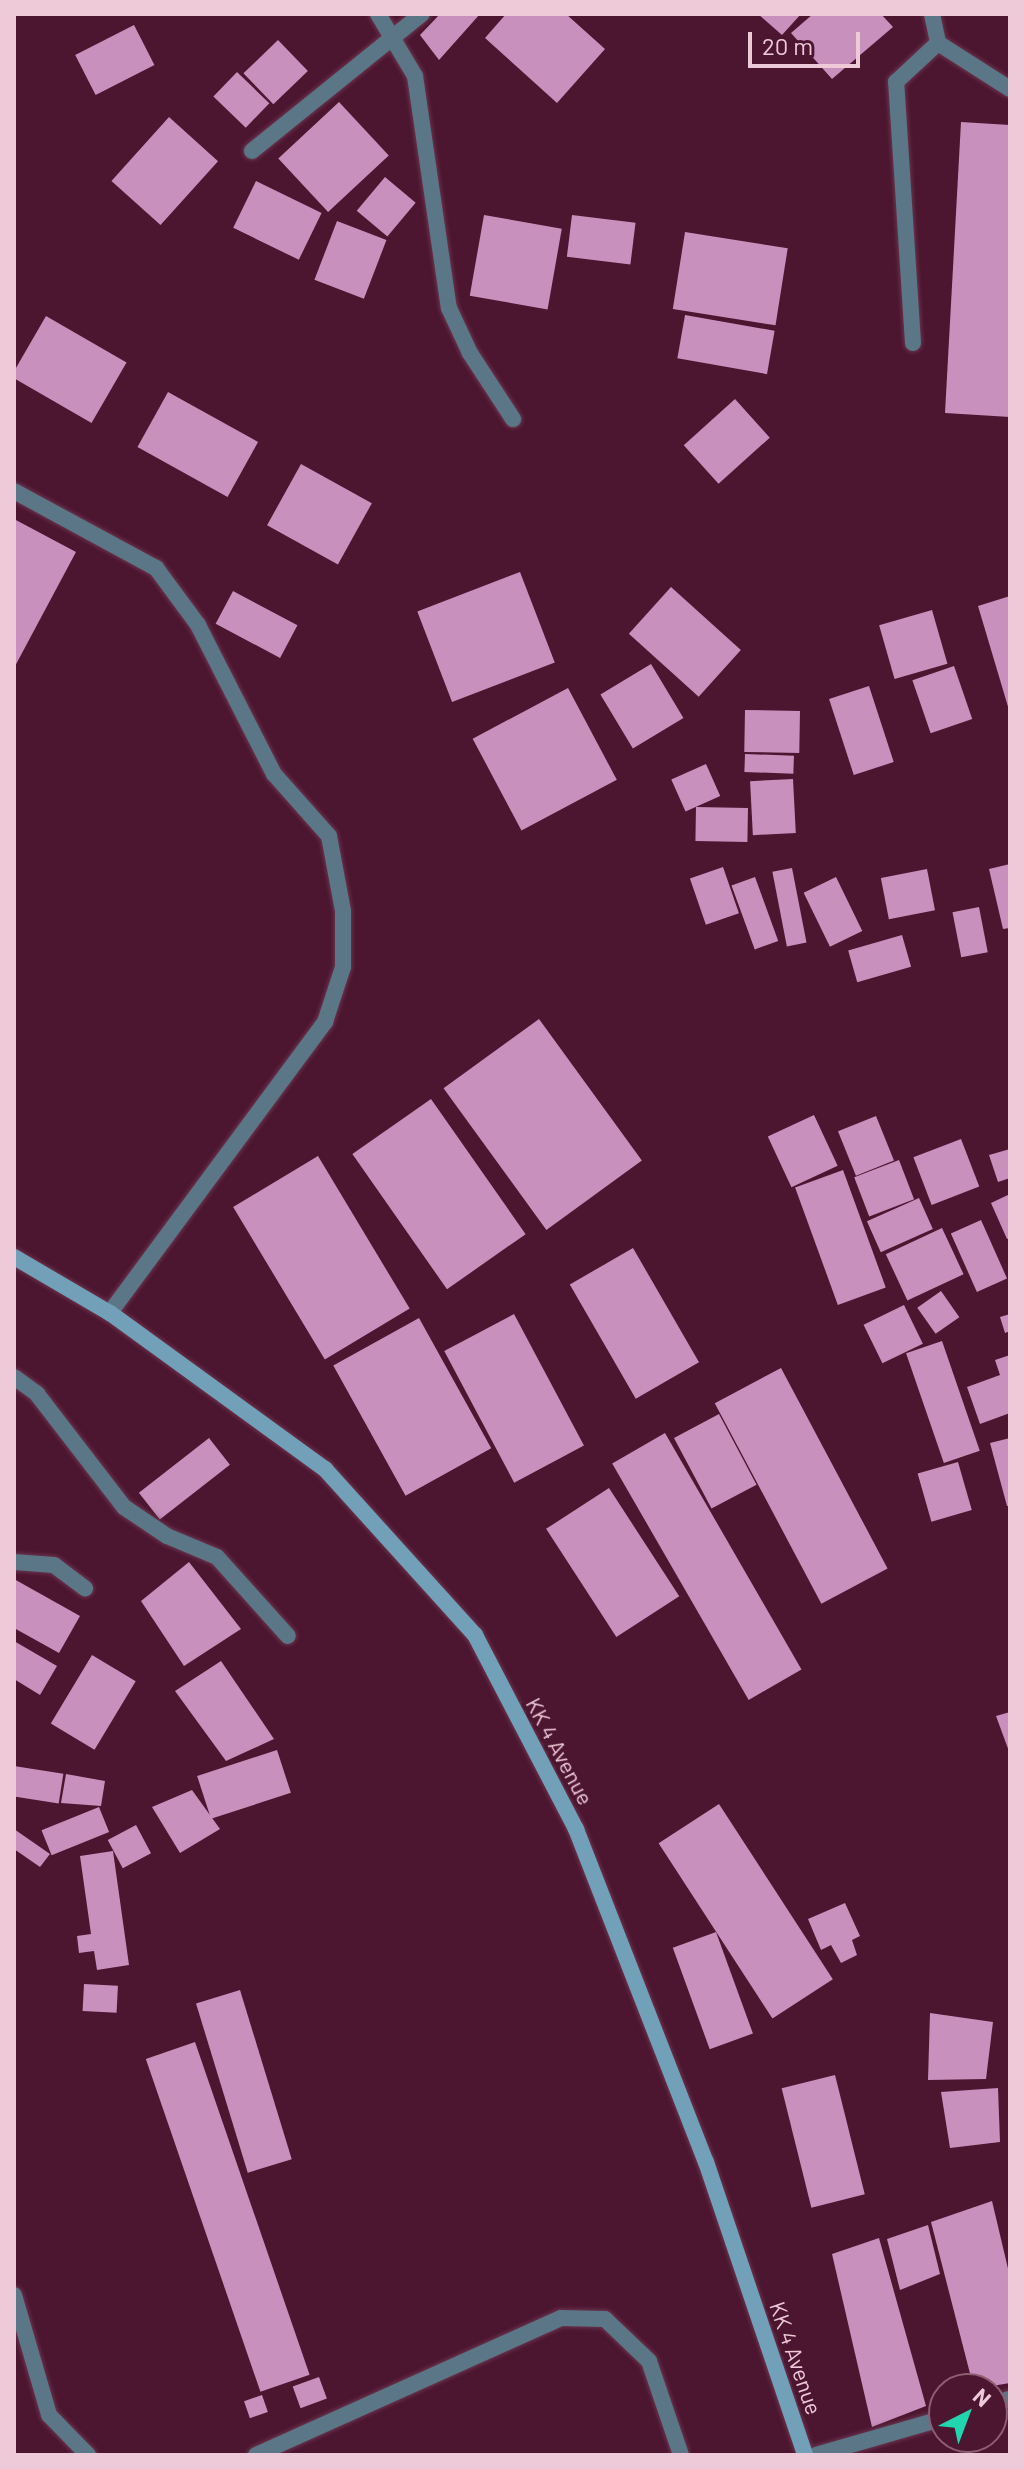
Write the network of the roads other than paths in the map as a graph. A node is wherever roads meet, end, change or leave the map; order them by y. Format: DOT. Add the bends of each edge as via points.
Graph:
graph roads {
  1 [pos="378,14"];
  2 [pos="422,14"];
  3 [pos="932,14"];
  4 [pos="395,38"];
  5 [pos="938,43"];
  6 [pos="1010,89"];
  7 [pos="252,151"];
  8 [pos="913,343"];
  9 [pos="513,419"];
  10 [pos="14,491"];
  11 [pos="14,1257"];
  12 [pos="110,1313"];
  13 [pos="14,1377"];
  14 [pos="14,1562"];
  15 [pos="85,1588"];
  16 [pos="288,1636"];
  17 [pos="14,2295"];
  18 [pos="928,2423"];
  19 [pos="88,2455"];
  20 [pos="256,2455"];
  21 [pos="681,2455"];
  22 [pos="805,2455"];
  23 [pos="816,2455"];
  1 -- 4 [label="street"];
  2 -- 4 [label="street"];
  3 -- 5 [label="street"];
  4 -- 7 [label="street"];
  4 -- 9 [label="street" via="415,76 427,134 449,308 470,353"];
  5 -- 6 [label="street"];
  5 -- 8 [label="street" via="896,82"];
  10 -- 12 [label="street" via="156,568 198,625 274,774 329,836 343,911 343,967 325,1022"];
  11 -- 12 [label="main road, KK 4 Avenue"];
  12 -- 22 [label="main road, KK 4 Avenue" via="325,1469 475,1635 576,1829 706,2162"];
  13 -- 16 [label="street" via="37,1394 124,1507 167,1536 217,1557"];
  14 -- 15 [label="street" via="54,1565"];
  17 -- 19 [label="street" via="49,2415"];
  18 -- 23 [label="street"];
  20 -- 21 [label="street" via="561,2318 605,2319 649,2361"];
}
